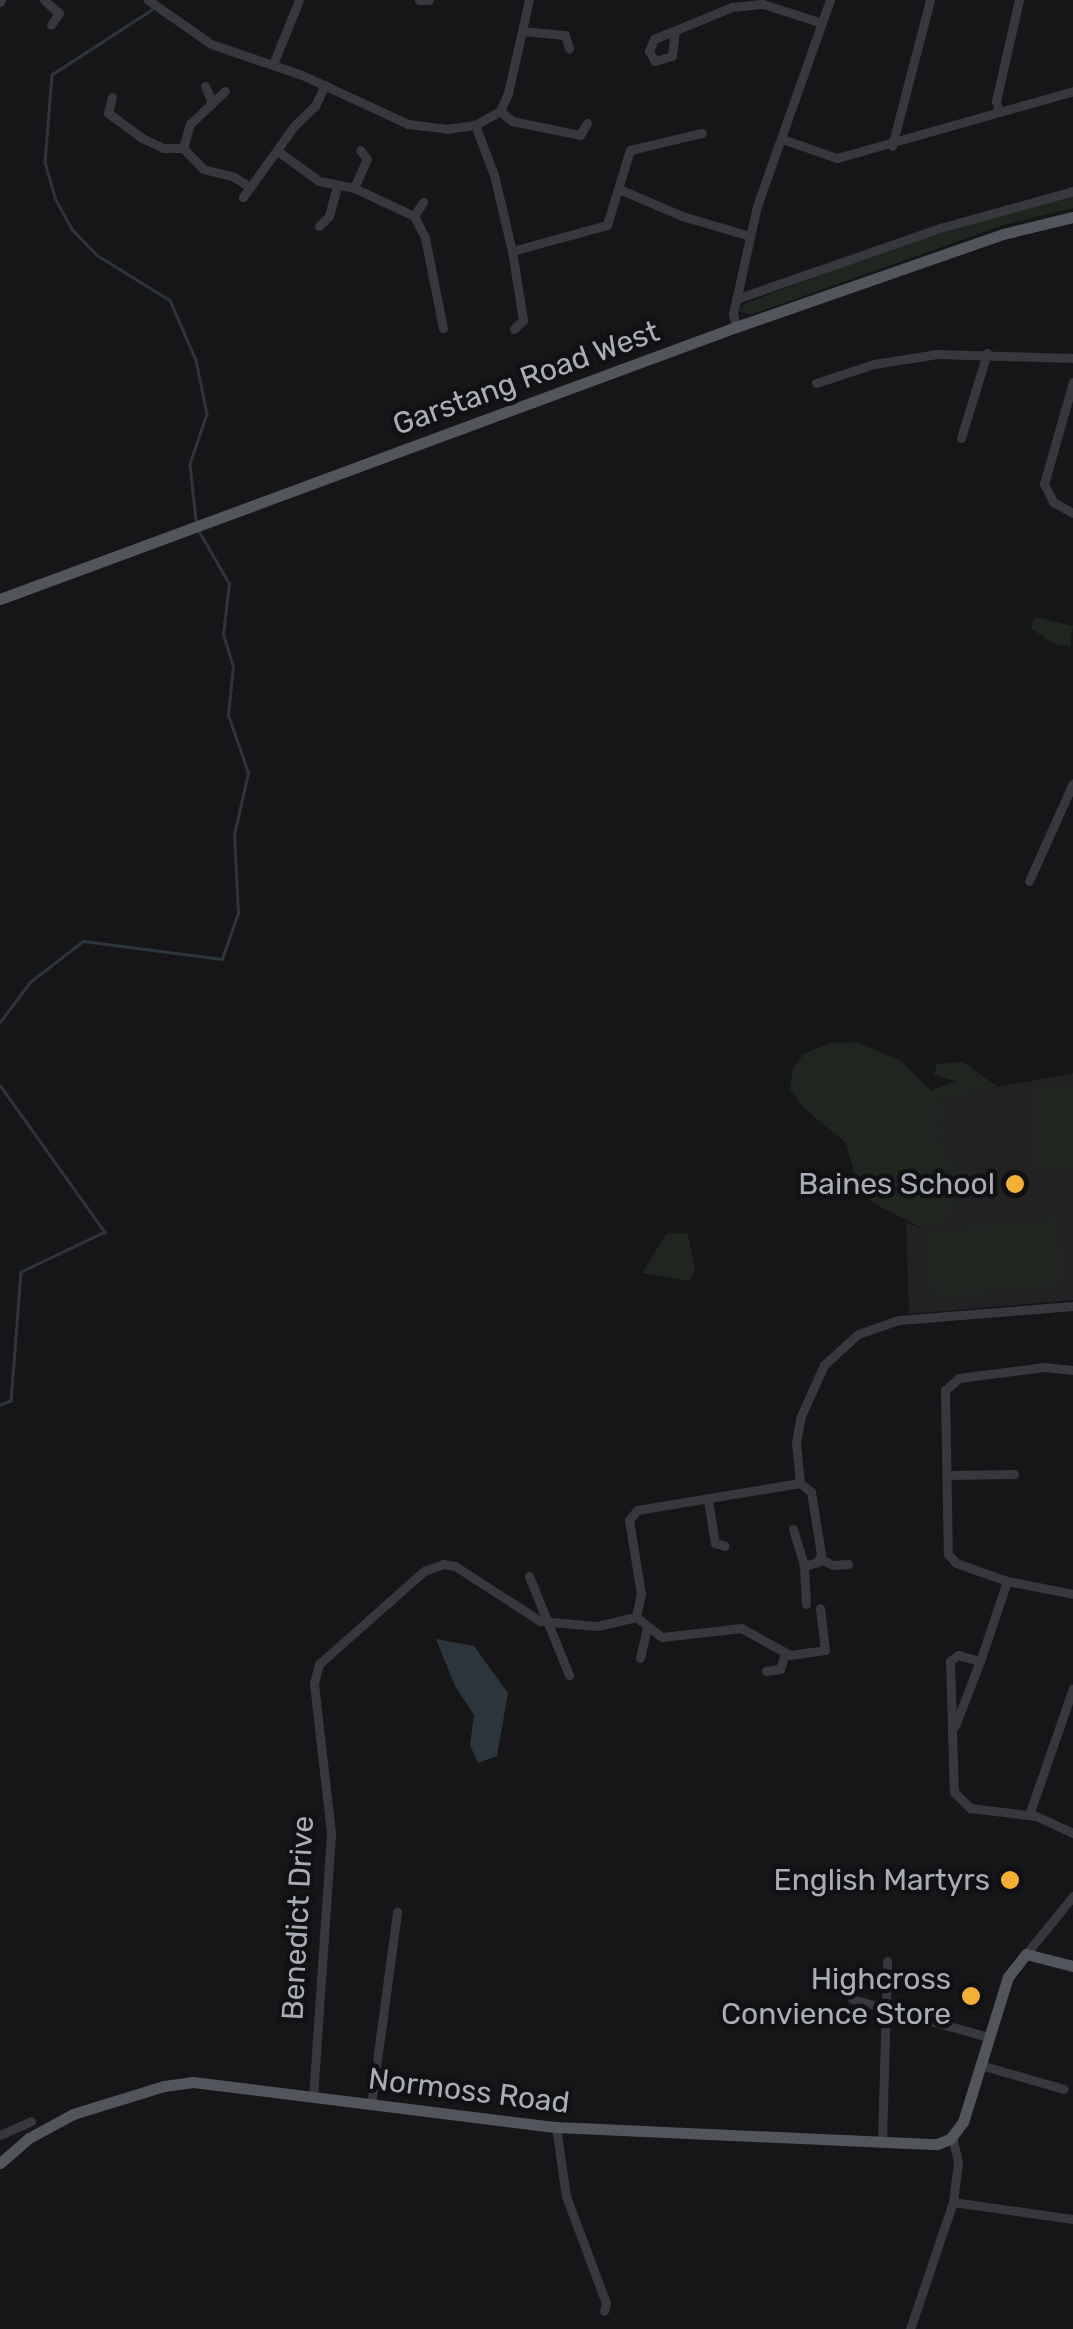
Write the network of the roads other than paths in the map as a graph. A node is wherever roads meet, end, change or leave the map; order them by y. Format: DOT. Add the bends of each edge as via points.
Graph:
graph roads {
  1 [pos="44,0"];
  2 [pos="299,0"];
  3 [pos="419,0"];
  4 [pos="429,0"];
  5 [pos="529,0"];
  6 [pos="830,0"];
  7 [pos="930,0"];
  8 [pos="1020,0"];
  9 [pos="154,5"];
  10 [pos="822,23"];
  11 [pos="51,25"];
  12 [pos="522,31"];
  13 [pos="675,31"];
  14 [pos="570,48"];
  15 [pos="273,64"];
  16 [pos="325,85"];
  17 [pos="205,86"];
  18 [pos="225,91"];
  19 [pos="1073,91"];
  20 [pos="112,97"];
  21 [pos="211,100"];
  22 [pos="500,111"];
  23 [pos="998,112"];
  24 [pos="587,123"];
  25 [pos="475,125"];
  26 [pos="702,133"];
  27 [pos="782,139"];
  28 [pos="892,146"];
  29 [pos="183,148"];
  30 [pos="279,152"];
  31 [pos="378,156"];
  32 [pos="250,187"];
  33 [pos="337,187"];
  34 [pos="354,188"];
  35 [pos="619,189"];
  36 [pos="1073,191"];
  37 [pos="243,197"];
  38 [pos="423,202"];
  39 [pos="329,216"];
  40 [pos="414,216"];
  41 [pos="1073,217"];
  42 [pos="319,226"];
  43 [pos="338,227"];
  44 [pos="750,236"];
  45 [pos="512,250"];
  46 [pos="420,267"];
  47 [pos="432,268"];
  48 [pos="736,299"];
  49 [pos="534,318"];
  50 [pos="523,320"];
  51 [pos="736,327"];
  52 [pos="443,328"];
  53 [pos="514,330"];
  54 [pos="986,354"];
  55 [pos="1073,358"];
  56 [pos="1073,382"];
  57 [pos="816,383"];
  58 [pos="961,438"];
  59 [pos="1073,513"];
  60 [pos="0,599"];
  61 [pos="1073,783"];
  62 [pos="1069,810"];
  63 [pos="1029,881"];
  64 [pos="1073,1306"];
  65 [pos="1073,1370"];
  66 [pos="791,1410"];
  67 [pos="801,1416"];
  68 [pos="1014,1474"];
  69 [pos="946,1475"];
  70 [pos="800,1484"];
  71 [pos="708,1500"];
  72 [pos="793,1529"];
  73 [pos="715,1546"];
  74 [pos="820,1559"];
  75 [pos="848,1564"];
  76 [pos="804,1566"];
  77 [pos="530,1576"];
  78 [pos="1007,1581"];
  79 [pos="1073,1594"];
  80 [pos="806,1604"];
  81 [pos="820,1608"];
  82 [pos="636,1617"];
  83 [pos="548,1621"];
  84 [pos="647,1628"];
  85 [pos="825,1650"];
  86 [pos="785,1654"];
  87 [pos="640,1658"];
  88 [pos="980,1661"];
  89 [pos="827,1662"];
  90 [pos="766,1671"];
  91 [pos="569,1675"];
  92 [pos="1073,1688"];
  93 [pos="954,1728"];
  94 [pos="1029,1815"];
  95 [pos="1073,1833"];
  96 [pos="1073,1896"];
  97 [pos="396,1912"];
  98 [pos="1026,1954"];
  99 [pos="887,1961"];
  100 [pos="1073,1966"];
  101 [pos="852,1999"];
  102 [pos="885,2007"];
  103 [pos="988,2037"];
  104 [pos="980,2065"];
  105 [pos="1064,2089"];
  106 [pos="313,2098"];
  107 [pos="371,2105"];
  108 [pos="32,2121"];
  109 [pos="556,2127"];
  110 [pos="0,2134"];
  111 [pos="952,2137"];
  112 [pos="882,2144"];
  113 [pos="0,2163"];
  114 [pos="953,2202"];
  115 [pos="1073,2218"];
  116 [pos="604,2311"];
  117 [pos="910,2329"];
  1 -- 11 [label="street" via="65,11"];
  2 -- 15 [label="street"];
  3 -- 4 [label="street"];
  5 -- 12 [label="street"];
  6 -- 10 [label="street"];
  7 -- 28 [label="street"];
  8 -- 23 [label="street"];
  9 -- 15 [label="street" via="212,44"];
  10 -- 13 [label="street" via="747,4"];
  10 -- 27 [label="street"];
  12 -- 14 [label="street" via="565,35"];
  12 -- 22 [label="street"];
  15 -- 16 [label="street"];
  16 -- 25 [label="street" via="408,124"];
  16 -- 30 [label="street"];
  17 -- 21 [label="street"];
  18 -- 21 [label="street"];
  19 -- 23 [label="street"];
  20 -- 29 [label="street" via="103,114 154,144"];
  21 -- 29 [label="street" via="190,124"];
  22 -- 24 [label="street" via="512,121 580,135"];
  22 -- 25 [label="street"];
  23 -- 28 [label="street"];
  25 -- 45 [label="street"];
  26 -- 35 [label="street" via="630,150"];
  27 -- 28 [label="street" via="837,158"];
  27 -- 44 [label="street"];
  29 -- 32 [label="street" via="202,169"];
  30 -- 32 [label="street"];
  30 -- 33 [label="street"];
  31 -- 34 [label="street" via="363,155"];
  32 -- 37 [label="street"];
  33 -- 34 [label="street"];
  33 -- 39 [label="street"];
  34 -- 40 [label="street"];
  35 -- 44 [label="street"];
  35 -- 45 [label="street" via="607,225"];
  36 -- 48 [label="street" via="940,228"];
  38 -- 40 [label="street"];
  39 -- 42 [label="street"];
  39 -- 43 [label="street"];
  40 -- 47 [label="street"];
  41 -- 51 [label="main road, Garstang Road West" via="1003,234"];
  44 -- 48 [label="street"];
  45 -- 50 [label="street"];
  46 -- 47 [label="street"];
  47 -- 52 [label="street"];
  48 -- 51 [label="street"];
  49 -- 50 [label="street"];
  50 -- 53 [label="street"];
  51 -- 60 [label="main road, Garstang Road West"];
  54 -- 55 [label="street"];
  54 -- 57 [label="street" via="904,358"];
  54 -- 58 [label="street"];
  56 -- 59 [label="street" via="1044,484 1053,502"];
  61 -- 62 [label="street"];
  62 -- 63 [label="street" via="1055,817"];
  64 -- 67 [label="street" via="871,1328 829,1359"];
  65 -- 69 [label="street" via="954,1380 946,1390"];
  66 -- 67 [label="street"];
  67 -- 70 [label="street"];
  68 -- 69 [label="street"];
  69 -- 78 [label="street" via="948,1554"];
  70 -- 71 [label="street"];
  70 -- 74 [label="street" via="811,1492"];
  71 -- 73 [label="street"];
  71 -- 82 [label="street" via="631,1516 641,1598"];
  72 -- 76 [label="street"];
  74 -- 75 [label="street"];
  74 -- 76 [label="street"];
  76 -- 80 [label="street"];
  77 -- 83 [label="street"];
  78 -- 79 [label="street"];
  78 -- 88 [label="street"];
  81 -- 85 [label="street"];
  82 -- 83 [label="street, Benedict Drive" via="597,1626"];
  82 -- 84 [label="street"];
  83 -- 91 [label="street"];
  83 -- 106 [label="street, Benedict Drive" via="443,1564 424,1570 319,1664 314,1682 332,1834"];
  84 -- 86 [label="street" via="667,1637 741,1628"];
  84 -- 87 [label="street"];
  85 -- 86 [label="street"];
  85 -- 89 [label="street"];
  86 -- 90 [label="street" via="780,1669"];
  88 -- 93 [label="street"];
  88 -- 93 [label="street" via="958,1655 950,1661"];
  92 -- 94 [label="street"];
  93 -- 94 [label="street" via="954,1792 960,1802"];
  94 -- 95 [label="street"];
  96 -- 98 [label="street"];
  97 -- 107 [label="street"];
  98 -- 100 [label="main road"];
  98 -- 103 [label="main road" via="1004,1985"];
  99 -- 102 [label="street"];
  101 -- 102 [label="street"];
  102 -- 103 [label="street"];
  102 -- 112 [label="street"];
  103 -- 104 [label="main road"];
  104 -- 105 [label="street"];
  104 -- 111 [label="main road" via="964,2122"];
  106 -- 107 [label="main road, Normoss Road"];
  106 -- 113 [label="main road, Normoss Road" via="213,2082 176,2083 73,2114"];
  107 -- 109 [label="main road, Normoss Road"];
  108 -- 110 [label="street"];
  109 -- 112 [label="main road, Normoss Road"];
  109 -- 116 [label="street" via="566,2196"];
  111 -- 112 [label="main road, Normoss Road" via="929,2145"];
  111 -- 114 [label="street" via="958,2162"];
  114 -- 115 [label="street"];
  114 -- 117 [label="street"];
}
